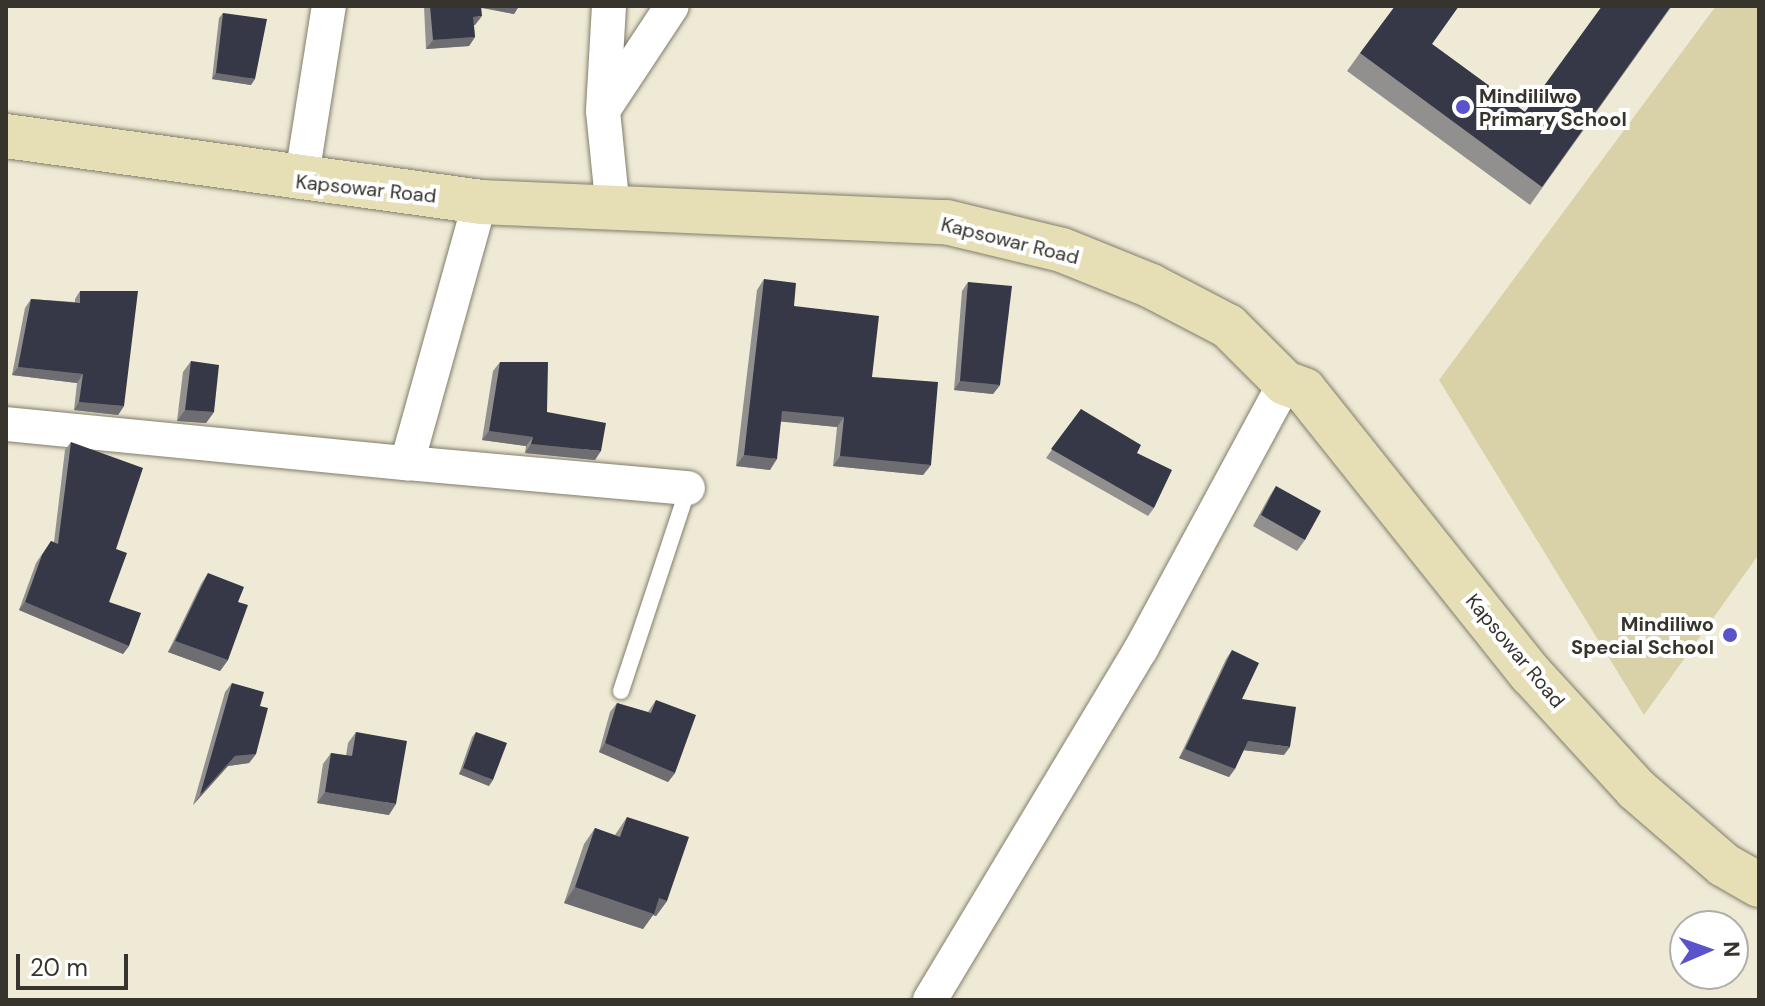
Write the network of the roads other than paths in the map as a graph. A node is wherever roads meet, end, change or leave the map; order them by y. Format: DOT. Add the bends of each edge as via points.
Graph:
graph roads {
  1 [pos="329,6"];
  2 [pos="609,6"];
  3 [pos="672,6"];
  4 [pos="603,111"];
  5 [pos="6,136"];
  6 [pos="301,182"];
  7 [pos="480,202"];
  8 [pos="613,210"];
  9 [pos="1285,383"];
  10 [pos="6,424"];
  11 [pos="407,463"];
  12 [pos="688,488"];
  13 [pos="621,691"];
  14 [pos="1759,885"];
  15 [pos="930,1000"];
  1 -- 6 [label="street"];
  2 -- 4 [label="street"];
  3 -- 4 [label="street"];
  4 -- 8 [label="street"];
  5 -- 6 [label="main road, Kapsowar Road"];
  6 -- 7 [label="main road, Kapsowar Road"];
  7 -- 8 [label="main road, Kapsowar Road"];
  7 -- 11 [label="street"];
  8 -- 9 [label="main road, Kapsowar Road" via="946,222 1062,250 1228,326"];
  9 -- 14 [label="main road, Kapsowar Road" via="1304,390 1343,433 1531,674 1636,789 1724,865"];
  9 -- 15 [label="street" via="1141,649"];
  10 -- 11 [label="street"];
  11 -- 12 [label="street"];
  12 -- 13 [label="lane"];
}
